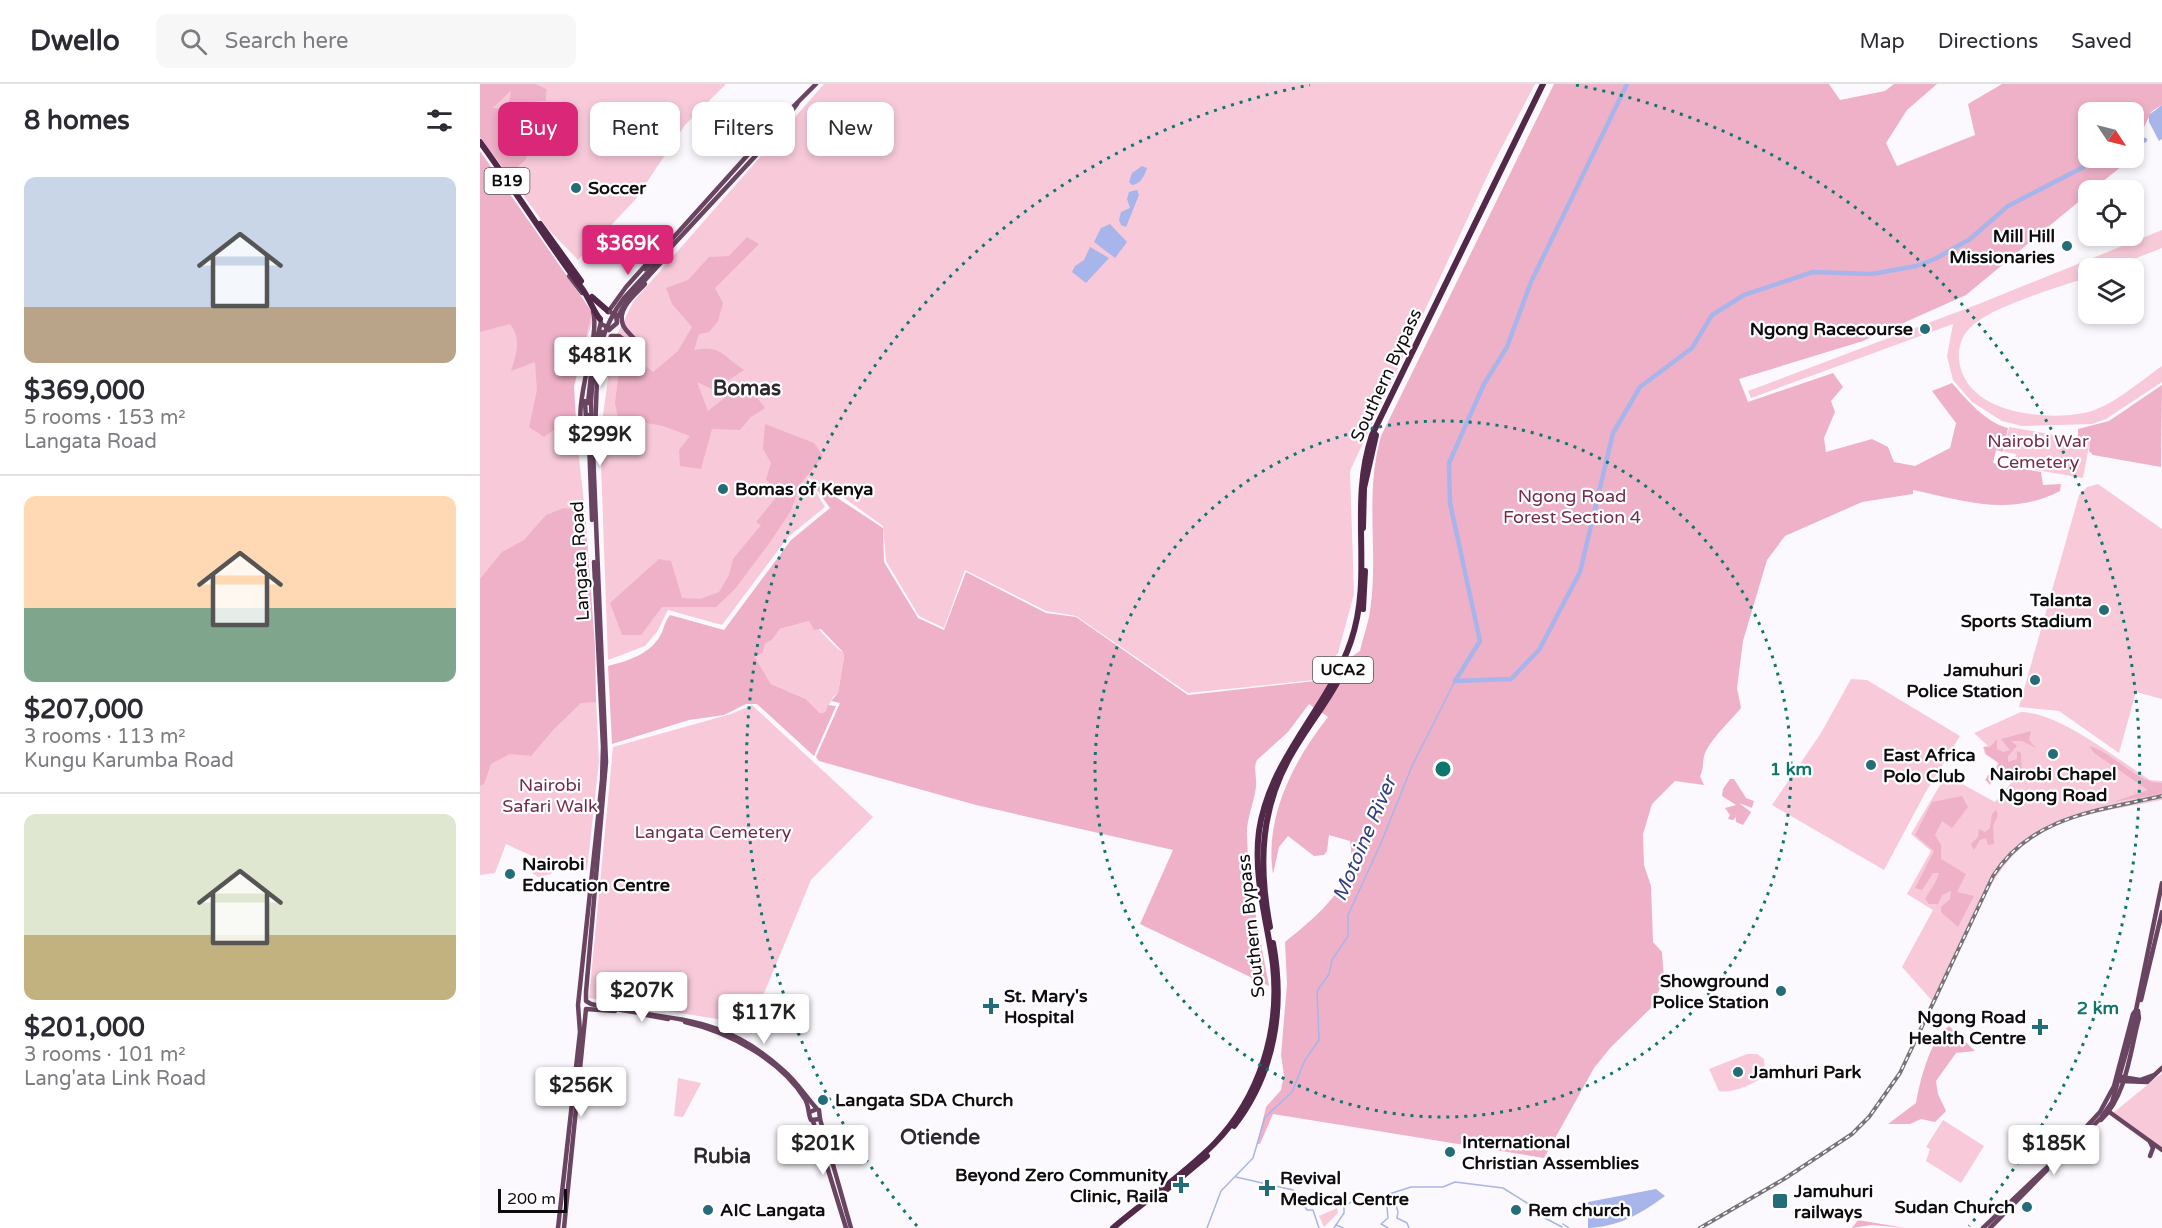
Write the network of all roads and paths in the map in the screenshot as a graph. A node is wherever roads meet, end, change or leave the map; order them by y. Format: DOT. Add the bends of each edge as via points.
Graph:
graph roads {
  1 [pos="816,84"];
  2 [pos="1545,84"];
  3 [pos="798,104"];
  4 [pos="480,142"];
  5 [pos="681,236"];
  6 [pos="551,242"];
  7 [pos="667,244"];
  8 [pos="561,260"];
  9 [pos="663,260"];
  10 [pos="617,298"];
  11 [pos="597,302"];
  12 [pos="612,313"];
  13 [pos="605,325"];
  14 [pos="636,341"];
  15 [pos="634,347"];
  16 [pos="596,384"];
  17 [pos="590,444"];
  18 [pos="2162,883"];
  19 [pos="2162,912"];
  20 [pos="579,1004"];
  21 [pos="593,1006"];
  22 [pos="587,1009"];
  23 [pos="2137,1011"];
  24 [pos="585,1020"];
  25 [pos="2127,1037"];
  26 [pos="2133,1039"];
  27 [pos="2162,1068"];
  28 [pos="2119,1078"];
  29 [pos="573,1107"];
  30 [pos="2103,1107"];
  31 [pos="818,1110"];
  32 [pos="810,1112"];
  33 [pos="2109,1112"];
  34 [pos="820,1119"];
  35 [pos="813,1121"];
  36 [pos="2149,1140"];
  37 [pos="2162,1151"];
  38 [pos="2059,1158"];
  39 [pos="1120,1224"];
  40 [pos="558,1228"];
  41 [pos="564,1228"];
  42 [pos="846,1228"];
  43 [pos="851,1228"];
  44 [pos="1983,1228"];
  45 [pos="1990,1228"];
  1 -- 3 [label="main road, Langata Road"];
  2 -- 39 [label="highway, Southern Bypass / UCA2" via="1377,434 1364,488 1365,587 1355,640 1338,681 1293,752 1270,801 1263,840 1263,872 1279,993 1275,1038 1264,1073 1249,1106 1221,1143"];
  3 -- 5 [label="main road, Langata Road" via="771,139"];
  3 -- 7 [label="main road, Langata Road" via="773,126"];
  4 -- 6 [label="highway, B19"];
  5 -- 9 [label="main road"];
  5 -- 12 [label="main road, Langata Road"];
  6 -- 8 [label="highway, B19"];
  6 -- 11 [label="highway, B19"];
  7 -- 10 [label="main road"];
  7 -- 17 [label="main road, Langata Road" via="618,300 603,329 588,392"];
  8 -- 13 [label="highway, B19"];
  8 -- 17 [label="main road" via="591,305 595,321 582,390 583,429"];
  9 -- 12 [label="main road"];
  9 -- 14 [label="main road" via="624,310 622,323"];
  10 -- 11 [label="main road"];
  10 -- 12 [label="main road"];
  11 -- 12 [label="highway, B19"];
  12 -- 13 [label="main road"];
  12 -- 13 [label="main road" via="617,323"];
  13 -- 16 [label="main road"];
  13 -- 17 [label="main road" via="592,387"];
  13 -- 17 [label="main road" via="586,384"];
  15 -- 16 [label="main road" via="619,336 611,336"];
  16 -- 17 [label="main road"];
  17 -- 20 [label="main road, Langata Road" via="603,747"];
  17 -- 21 [label="main road, Langata Road" via="606,754 586,992"];
  18 -- 23 [label="main road"];
  19 -- 23 [label="main road"];
  20 -- 21 [label="main road"];
  20 -- 22 [label="main road"];
  20 -- 29 [label="main road"];
  21 -- 22 [label="main road"];
  21 -- 24 [label="main road"];
  21 -- 31 [label="main road" via="657,1013 713,1026 772,1061"];
  21 -- 32 [label="main road" via="682,1021 730,1038 792,1082"];
  22 -- 24 [label="main road"];
  23 -- 25 [label="main road"];
  23 -- 26 [label="main road"];
  23 -- 28 [label="main road, bridge"];
  23 -- 38 [label="main road, bridge" via="2112,1102 2101,1118"];
  24 -- 29 [label="main road"];
  25 -- 26 [label="main road"];
  25 -- 28 [label="main road"];
  26 -- 28 [label="main road"];
  27 -- 28 [label="main road" via="2147,1083"];
  28 -- 30 [label="main road"];
  28 -- 33 [label="main road"];
  28 -- 38 [label="main road, bridge" via="2103,1112"];
  29 -- 40 [label="main road"];
  29 -- 41 [label="main road"];
  30 -- 33 [label="main road"];
  30 -- 38 [label="main road"];
  31 -- 32 [label="main road"];
  31 -- 34 [label="main road"];
  32 -- 35 [label="main road"];
  33 -- 36 [label="main road"];
  33 -- 38 [label="main road"];
  34 -- 35 [label="main road"];
  34 -- 43 [label="main road"];
  35 -- 42 [label="main road"];
  36 -- 37 [label="main road"];
  36 -- 37 [label="main road" via="2151,1155"];
  38 -- 44 [label="main road"];
  38 -- 45 [label="main road"];
}
